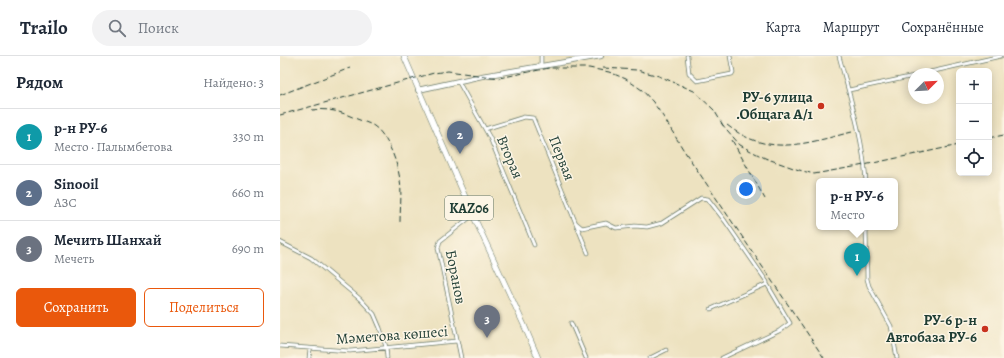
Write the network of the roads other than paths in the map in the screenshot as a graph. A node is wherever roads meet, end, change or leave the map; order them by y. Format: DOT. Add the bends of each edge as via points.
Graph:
graph roads {
  1 [pos="404,56"];
  2 [pos="541,56"];
  3 [pos="601,56"];
  4 [pos="687,56"];
  5 [pos="730,56"];
  6 [pos="839,56"];
  7 [pos="1001,56"];
  8 [pos="541,66"];
  9 [pos="944,69"];
  10 [pos="908,77"];
  11 [pos="458,81"];
  12 [pos="418,90"];
  13 [pos="849,90"];
  14 [pos="484,129"];
  15 [pos="866,178"];
  16 [pos="473,215"];
  17 [pos="576,223"];
  18 [pos="866,230"];
  19 [pos="280,242"];
  20 [pos="534,245"];
  21 [pos="588,253"];
  22 [pos="767,284"];
  23 [pos="711,309"];
  24 [pos="570,323"];
  25 [pos="457,341"];
  26 [pos="280,346"];
  27 [pos="386,347"];
  28 [pos="310,349"];
  29 [pos="666,350"];
  30 [pos="732,353"];
  31 [pos="308,358"];
  32 [pos="387,358"];
  33 [pos="461,358"];
  34 [pos="538,358"];
  35 [pos="586,358"];
  36 [pos="650,358"];
  37 [pos="722,358"];
  38 [pos="734,358"];
  39 [pos="897,358"];
  1 -- 12 [label="main road, KАZ06"];
  2 -- 8 [label="street"];
  3 -- 8 [label="main road"];
  4 -- 5 [label="street" via="689,73 697,81 732,74"];
  6 -- 13 [label="street"];
  7 -- 9 [label="street"];
  8 -- 11 [label="main road"];
  10 -- 13 [label="street"];
  11 -- 12 [label="main road"];
  11 -- 14 [label="street, Вторая"];
  12 -- 16 [label="main road, KАZ06"];
  13 -- 15 [label="street"];
  14 -- 17 [label="street, Первая" via="524,117 533,118"];
  14 -- 20 [label="street, Вторая"];
  16 -- 25 [label="street, Боранов" via="440,242 438,248"];
  16 -- 34 [label="main road, KАZ06"];
  17 -- 21 [label="street, Первая"];
  17 -- 22 [label="street" via="582,228 606,223 616,228 647,227 662,223 701,198 708,199 744,247"];
  18 -- 39 [label="street" via="867,280 892,326"];
  19 -- 27 [label="street" via="310,258 365,304 374,314"];
  22 -- 23 [label="street"];
  22 -- 30 [label="street" via="790,323"];
  24 -- 35 [label="street"];
  25 -- 27 [label="street, Мәметова көшесі"];
  25 -- 33 [label="street, Боранов"];
  26 -- 28 [label="street, Мәметова көшесі"];
  27 -- 28 [label="street, Мәметова көшесі" via="350,351"];
  27 -- 32 [label="street"];
  28 -- 31 [label="street"];
  29 -- 36 [label="street"];
  30 -- 37 [label="street"];
  30 -- 38 [label="street"];
}
